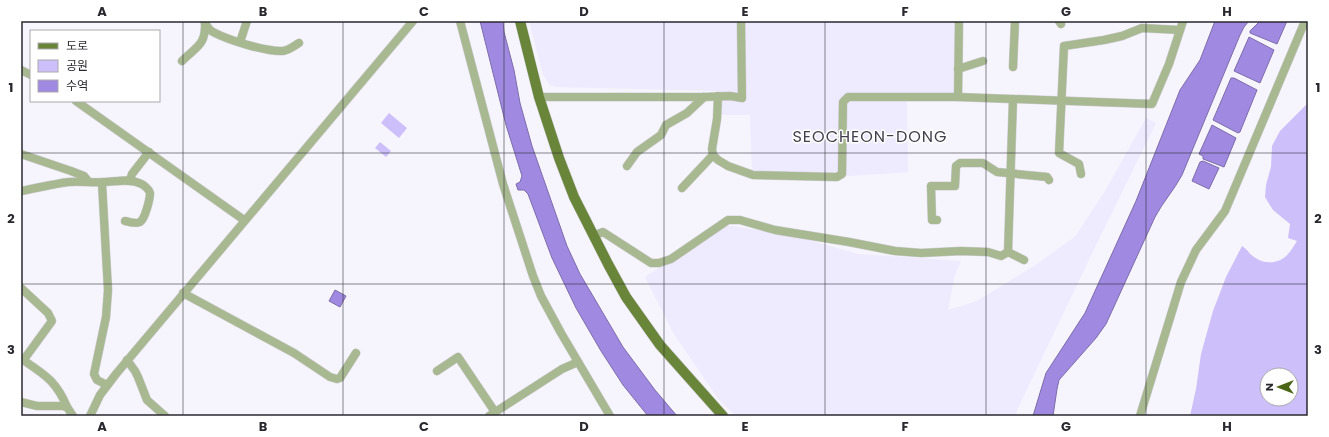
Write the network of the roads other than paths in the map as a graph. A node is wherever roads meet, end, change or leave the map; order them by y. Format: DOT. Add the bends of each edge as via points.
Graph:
graph roads {
  1 [pos="246,21"];
  2 [pos="413,21"];
  3 [pos="460,21"];
  4 [pos="520,21"];
  5 [pos="742,21"];
  6 [pos="959,21"];
  7 [pos="1015,21"];
  8 [pos="1183,21"];
  9 [pos="1305,21"];
  10 [pos="205,22"];
  11 [pos="1180,30"];
  12 [pos="240,42"];
  13 [pos="300,43"];
  14 [pos="182,61"];
  15 [pos="983,61"];
  16 [pos="1013,67"];
  17 [pos="958,69"];
  18 [pos="21,70"];
  19 [pos="30,74"];
  20 [pos="718,96"];
  21 [pos="539,97"];
  22 [pos="958,97"];
  23 [pos="704,98"];
  24 [pos="1013,99"];
  25 [pos="1062,101"];
  26 [pos="77,102"];
  27 [pos="149,152"];
  28 [pos="21,154"];
  29 [pos="713,155"];
  30 [pos="627,166"];
  31 [pos="1010,174"];
  32 [pos="1081,174"];
  33 [pos="130,180"];
  34 [pos="1049,180"];
  35 [pos="88,181"];
  36 [pos="102,183"];
  37 [pos="682,188"];
  38 [pos="21,190"];
  39 [pos="244,220"];
  40 [pos="937,220"];
  41 [pos="125,221"];
  42 [pos="594,236"];
  43 [pos="1008,252"];
  44 [pos="1024,260"];
  45 [pos="21,288"];
  46 [pos="183,293"];
  47 [pos="356,353"];
  48 [pos="127,360"];
  49 [pos="578,362"];
  50 [pos="437,372"];
  51 [pos="107,385"];
  52 [pos="21,402"];
  53 [pos="67,407"];
  54 [pos="492,414"];
  55 [pos="73,416"];
  56 [pos="90,416"];
  57 [pos="165,416"];
  58 [pos="610,416"];
  59 [pos="723,416"];
  60 [pos="1140,416"];
  1 -- 12 [label="street"];
  2 -- 39 [label="street"];
  3 -- 49 [label="street" via="490,139 523,248 541,296"];
  4 -- 21 [label="main road"];
  5 -- 20 [label="street" via="742,98"];
  6 -- 17 [label="street"];
  7 -- 16 [label="street"];
  8 -- 11 [label="street"];
  9 -- 60 [label="street" via="1225,211 1196,250 1180,282"];
  10 -- 12 [label="street" via="213,32"];
  10 -- 14 [label="street" via="203,40"];
  11 -- 25 [label="street" via="1152,104"];
  11 -- 25 [label="street" via="1142,28 1122,36 1064,46"];
  12 -- 13 [label="street" via="272,51 283,51"];
  15 -- 17 [label="street"];
  17 -- 22 [label="street"];
  18 -- 19 [label="street"];
  20 -- 23 [label="street"];
  20 -- 29 [label="street"];
  21 -- 23 [label="street"];
  21 -- 42 [label="main road" via="574,197"];
  22 -- 24 [label="street"];
  22 -- 29 [label="street" via="848,97 843,102 842,174 837,177 753,175 728,166"];
  23 -- 30 [label="street" via="687,113 666,125 660,135 637,152"];
  24 -- 25 [label="street"];
  24 -- 31 [label="street"];
  25 -- 32 [label="street" via="1059,153 1079,164"];
  26 -- 27 [label="street"];
  27 -- 33 [label="street"];
  27 -- 39 [label="street"];
  28 -- 35 [label="street" via="84,176"];
  29 -- 37 [label="street"];
  31 -- 34 [label="street" via="1047,177"];
  31 -- 40 [label="street" via="997,172 983,163 960,163 956,166 955,186 931,186 932,220"];
  31 -- 43 [label="street"];
  33 -- 36 [label="street"];
  33 -- 41 [label="street" via="141,183 150,192 141,222"];
  35 -- 36 [label="street"];
  35 -- 38 [label="street"];
  36 -- 51 [label="street" via="108,290 106,317 94,374 97,380"];
  39 -- 46 [label="street"];
  42 -- 43 [label="street" via="603,232 651,262 671,259 728,220 740,220 775,230 895,251 961,251 1001,256"];
  42 -- 59 [label="main road" via="626,297 660,345"];
  43 -- 44 [label="street"];
  45 -- 53 [label="street" via="48,313 52,321 25,358 26,362 55,385"];
  46 -- 47 [label="street" via="294,353 330,377 340,378"];
  46 -- 48 [label="street"];
  48 -- 51 [label="street"];
  48 -- 57 [label="street" via="135,371 147,400"];
  49 -- 54 [label="street" via="562,369"];
  49 -- 58 [label="street"];
  50 -- 54 [label="street" via="458,357"];
  51 -- 56 [label="street"];
  52 -- 53 [label="street" via="37,406"];
  53 -- 55 [label="street"];
}
